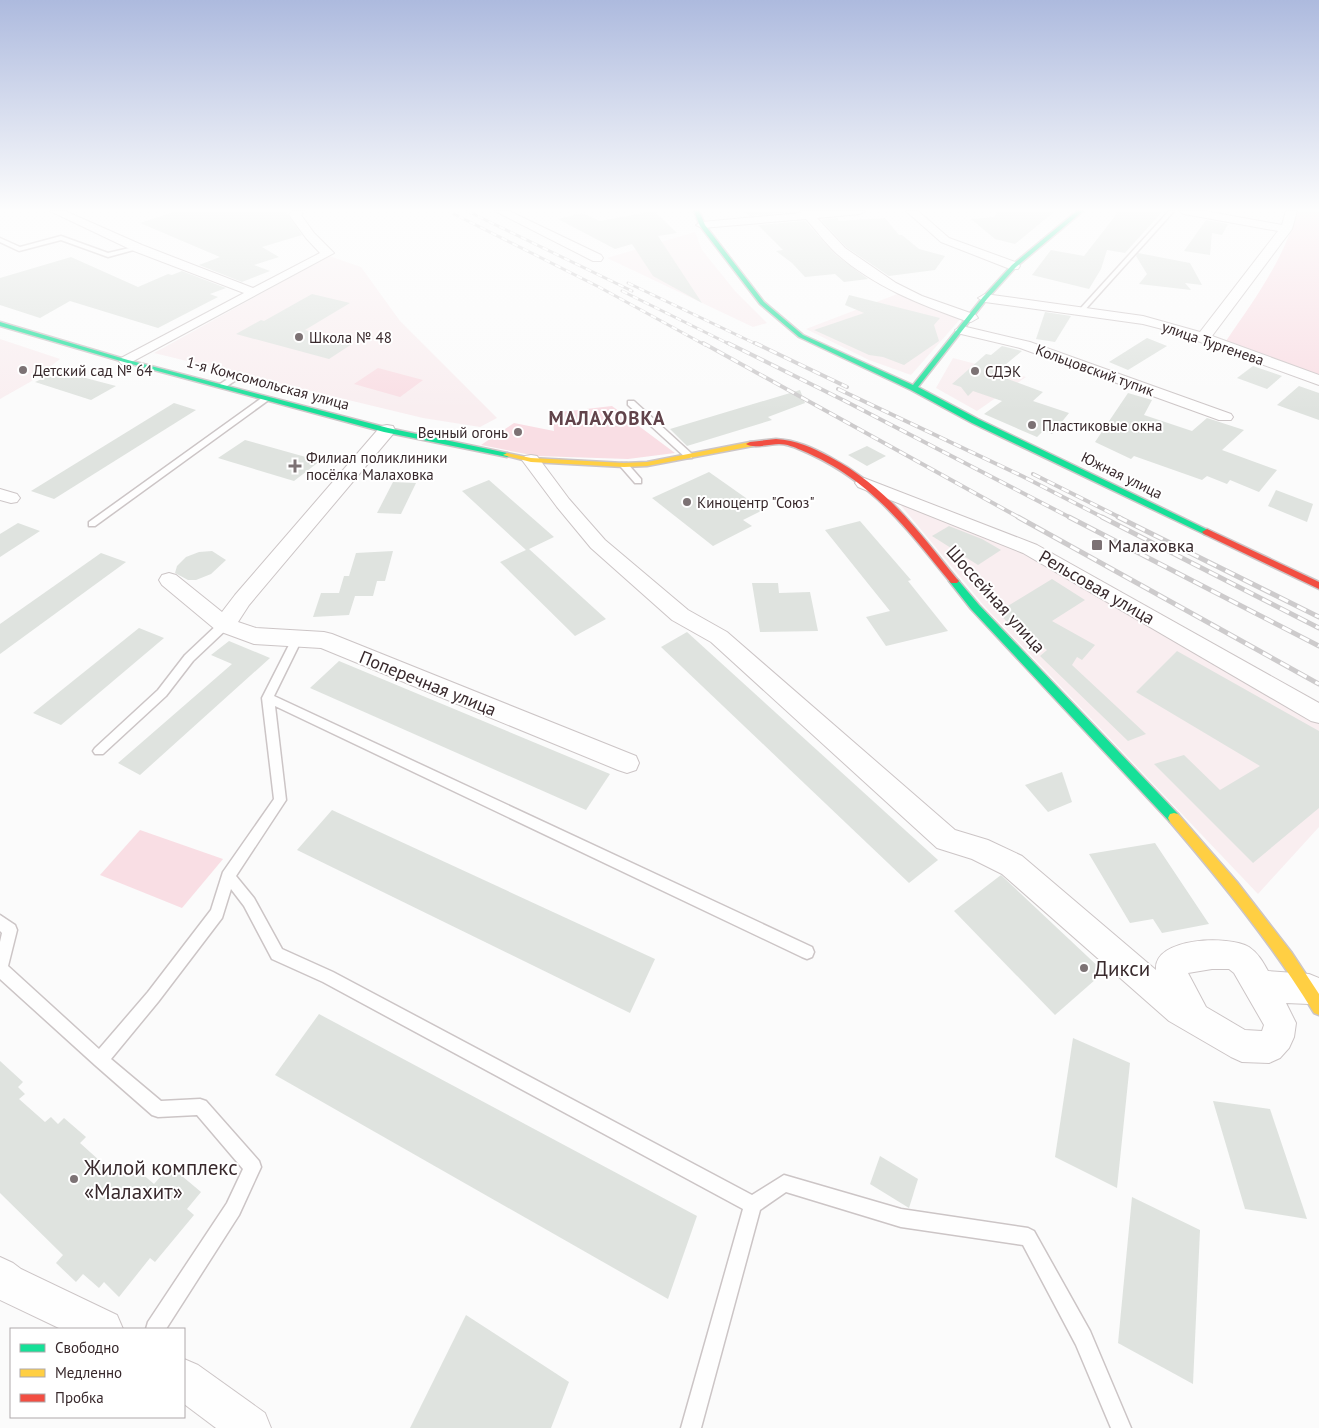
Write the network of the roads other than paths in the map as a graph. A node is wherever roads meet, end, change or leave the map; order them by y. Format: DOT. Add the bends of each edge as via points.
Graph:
graph roads {
  1 [pos="215,278"];
  2 [pos="281,278"];
  3 [pos="742,278"];
  4 [pos="879,278"];
  5 [pos="1003,278"];
  6 [pos="1111,278"];
  7 [pos="1249,278"];
  8 [pos="253,292"];
  9 [pos="985,298"];
  10 [pos="1081,311"];
  11 [pos="967,324"];
  12 [pos="1,325"];
  13 [pos="1203,338"];
  14 [pos="126,361"];
  15 [pos="240,375"];
  16 [pos="1319,380"];
  17 [pos="221,386"];
  18 [pos="914,388"];
  19 [pos="266,398"];
  20 [pos="631,403"];
  21 [pos="1225,417"];
  22 [pos="387,430"];
  23 [pos="689,456"];
  24 [pos="531,460"];
  25 [pos="624,465"];
  26 [pos="638,481"];
  27 [pos="864,483"];
  28 [pos="92,524"];
  29 [pos="169,580"];
  30 [pos="1319,586"];
  31 [pos="224,625"];
  32 [pos="297,638"];
  33 [pos="268,698"];
  34 [pos="1319,714"];
  35 [pos="100,751"];
  36 [pos="627,763"];
  37 [pos="228,876"];
  38 [pos="0,922"];
  39 [pos="807,952"];
  40 [pos="1260,986"];
  41 [pos="1314,998"];
  42 [pos="1196,1019"];
  43 [pos="100,1060"];
  44 [pos="753,1205"];
  45 [pos="2,1284"];
  46 [pos="101,1328"];
  47 [pos="156,1328"];
  48 [pos="185,1380"];
  49 [pos="250,1428"];
  50 [pos="691,1428"];
  51 [pos="1121,1428"];
  1 -- 8 [label="street"];
  2 -- 8 [label="street"];
  3 -- 18 [label="main road, Южная улица" via="762,304 801,336"];
  4 -- 11 [label="street, Кольцовский тупик"];
  5 -- 9 [label="main road"];
  6 -- 10 [label="lane"];
  7 -- 13 [label="street"];
  8 -- 14 [label="street"];
  9 -- 10 [label="street, улица Тургенева"];
  9 -- 11 [label="main road"];
  10 -- 13 [label="street, улица Тургенева" via="1143,320"];
  11 -- 18 [label="main road"];
  11 -- 21 [label="street, Кольцовский тупик"];
  12 -- 14 [label="main road, 1-я Комсомольская улица"];
  13 -- 16 [label="street, улица Тургенева"];
  14 -- 17 [label="main road, 1-я Комсомольская улица"];
  15 -- 17 [label="lane"];
  17 -- 19 [label="main road, 1-я Комсомольская улица"];
  18 -- 30 [label="main road, Южная улица"];
  19 -- 22 [label="main road, 1-я Комсомольская улица"];
  19 -- 28 [label="lane"];
  20 -- 23 [label="lane"];
  22 -- 24 [label="main road, 1-я Комсомольская улица"];
  22 -- 31 [label="street"];
  23 -- 25 [label="main road, Шоссейная улица"];
  23 -- 27 [label="main road, Шоссейная улица" via="778,441 803,447"];
  24 -- 25 [label="main road, Шоссейная улица"];
  24 -- 42 [label="street" via="598,544 680,615 719,637 948,840 978,848 1012,865 1174,1004"];
  25 -- 26 [label="lane"];
  27 -- 34 [label="street, Рельсовая улица" via="1030,549"];
  27 -- 41 [label="main road, Шоссейная улица" via="893,507 975,607 1166,808 1283,951"];
  29 -- 31 [label="street, Поперечная улица"];
  31 -- 32 [label="street, Поперечная улица" via="254,636"];
  31 -- 35 [label="lane" via="189,658 162,693"];
  32 -- 33 [label="lane"];
  32 -- 36 [label="street, Поперечная улица" via="324,640"];
  33 -- 37 [label="lane" via="280,800"];
  33 -- 39 [label="lane"];
  37 -- 43 [label="lane" via="217,912 153,997"];
  37 -- 44 [label="lane" via="249,902 277,954 328,977"];
  38 -- 43 [label="lane" via="10,930 0,969"];
  40 -- 41 [label="street"];
  40 -- 42 [label="street" via="1280,1023 1278,1037 1269,1047 1242,1046"];
  40 -- 42 [label="street" via="1249,967 1232,953 1178,960 1171,965 1172,974"];
  43 -- 47 [label="lane" via="158,1109 200,1107 253,1167 233,1209"];
  44 -- 50 [label="lane"];
  44 -- 51 [label="lane" via="784,1183 901,1218 1028,1237 1083,1338"];
  45 -- 46 [label="street"];
  48 -- 49 [label="street"];
}
